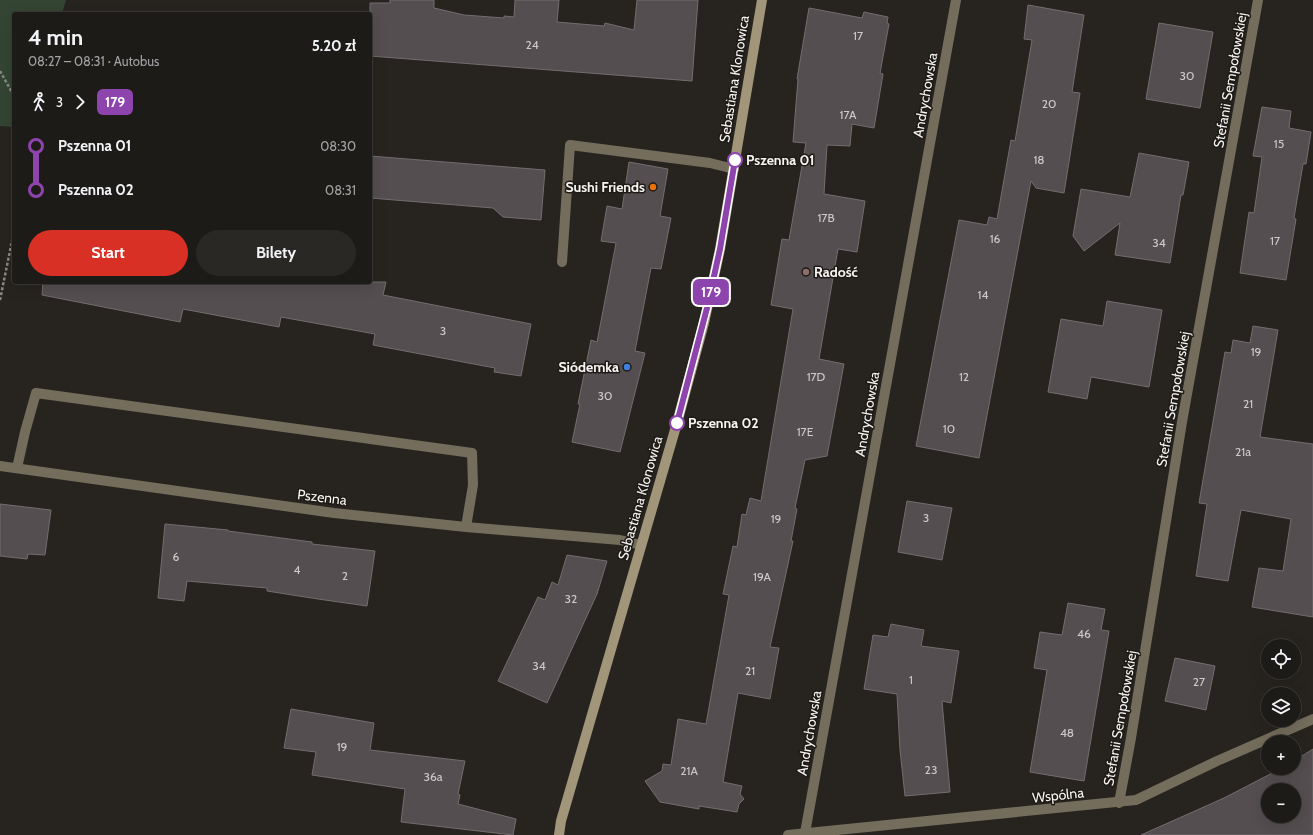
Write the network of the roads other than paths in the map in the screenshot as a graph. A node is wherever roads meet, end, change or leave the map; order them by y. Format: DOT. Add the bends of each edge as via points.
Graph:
graph roads {
  1 [pos="762,0"];
  2 [pos="956,0"];
  3 [pos="1258,0"];
  4 [pos="734,169"];
  5 [pos="562,262"];
  6 [pos="0,466"];
  7 [pos="17,468"];
  8 [pos="466,527"];
  9 [pos="641,545"];
  10 [pos="1313,719"];
  11 [pos="1119,803"];
  12 [pos="805,833"];
  13 [pos="558,835"];
  14 [pos="788,835"];
  1 -- 4 [label="street, Sebastiana Klonowica"];
  2 -- 12 [label="street, Andrychowska"];
  3 -- 11 [label="street, Stefanii Sempołowskiej" via="1182,422"];
  4 -- 5 [label="street" via="710,163 570,145"];
  4 -- 9 [label="street, Sebastiana Klonowica" via="704,323"];
  6 -- 7 [label="street, Pszenna"];
  7 -- 8 [label="street, Pszenna" via="334,513"];
  7 -- 8 [label="street" via="36,393 472,453 473,486"];
  8 -- 9 [label="street, Pszenna" via="620,540"];
  9 -- 13 [label="street, Sebastiana Klonowica"];
  10 -- 11 [label="street, Wspólna" via="1136,800"];
  11 -- 12 [label="street, Wspólna"];
  12 -- 14 [label="street, Wspólna"];
}
